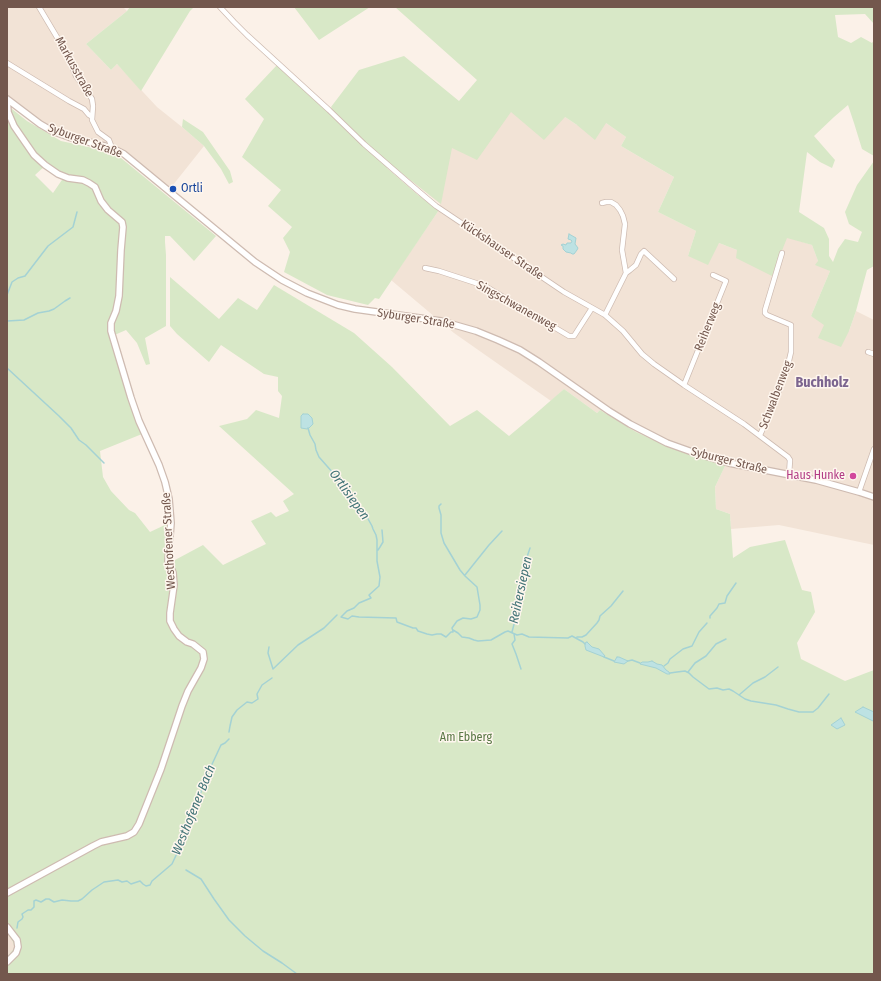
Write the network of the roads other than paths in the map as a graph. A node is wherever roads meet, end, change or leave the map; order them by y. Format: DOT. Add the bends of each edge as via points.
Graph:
graph roads {
  1 [pos="39,7"];
  2 [pos="220,7"];
  3 [pos="7,63"];
  4 [pos="7,99"];
  5 [pos="92,119"];
  6 [pos="112,148"];
  7 [pos="602,203"];
  8 [pos="782,253"];
  9 [pos="425,268"];
  10 [pos="626,272"];
  11 [pos="713,275"];
  12 [pos="674,279"];
  13 [pos="592,308"];
  14 [pos="605,315"];
  15 [pos="868,352"];
  16 [pos="874,354"];
  17 [pos="684,385"];
  18 [pos="760,435"];
  19 [pos="874,448"];
  20 [pos="789,475"];
  21 [pos="859,492"];
  22 [pos="874,497"];
  23 [pos="7,893"];
  24 [pos="7,927"];
  25 [pos="7,962"];
  1 -- 5 [label="street, Markusstraße" via="67,54 76,76 90,95 93,102"];
  2 -- 13 [label="street, Kückshauser Straße" via="364,144 436,206"];
  3 -- 5 [label="street" via="84,109"];
  4 -- 6 [label="street, Syburger Straße" via="52,131"];
  4 -- 23 [label="street, Westhofener Straße" via="8,112 14,126 34,155 58,174 82,180 95,187 101,201 122,222 120,296 111,331 131,398 159,465 169,499 171,523 168,561 174,585 170,621 179,636 199,648 204,659 188,691 161,770 134,832 128,836 101,842"];
  5 -- 6 [label="street" via="98,132 109,140"];
  6 -- 20 [label="street, Syburger Straße" via="132,159 254,262 295,288 338,305 447,322 486,335 520,350 609,411 649,434 712,459"];
  7 -- 10 [label="street" via="611,202 616,205 623,216 625,224 622,250"];
  8 -- 18 [label="street, Schwalbenweg" via="765,313 791,325 791,352 788,369"];
  9 -- 13 [label="street, Singschwanenweg" via="485,286 572,337"];
  10 -- 12 [label="street" via="636,265 644,251"];
  10 -- 14 [label="street"];
  11 -- 17 [label="street, Reiherweg" via="726,281"];
  13 -- 14 [label="street, Kückshauser Straße"];
  14 -- 17 [label="street, Kückshauser Straße" via="647,359"];
  15 -- 16 [label="street"];
  17 -- 18 [label="street, Kückshauser Straße"];
  18 -- 20 [label="street, Kückshauser Straße" via="788,457"];
  19 -- 21 [label="street"];
  20 -- 21 [label="street, Syburger Straße"];
  21 -- 22 [label="street, Syburger Straße"];
  24 -- 25 [label="street" via="17,940 18,947"];
}
